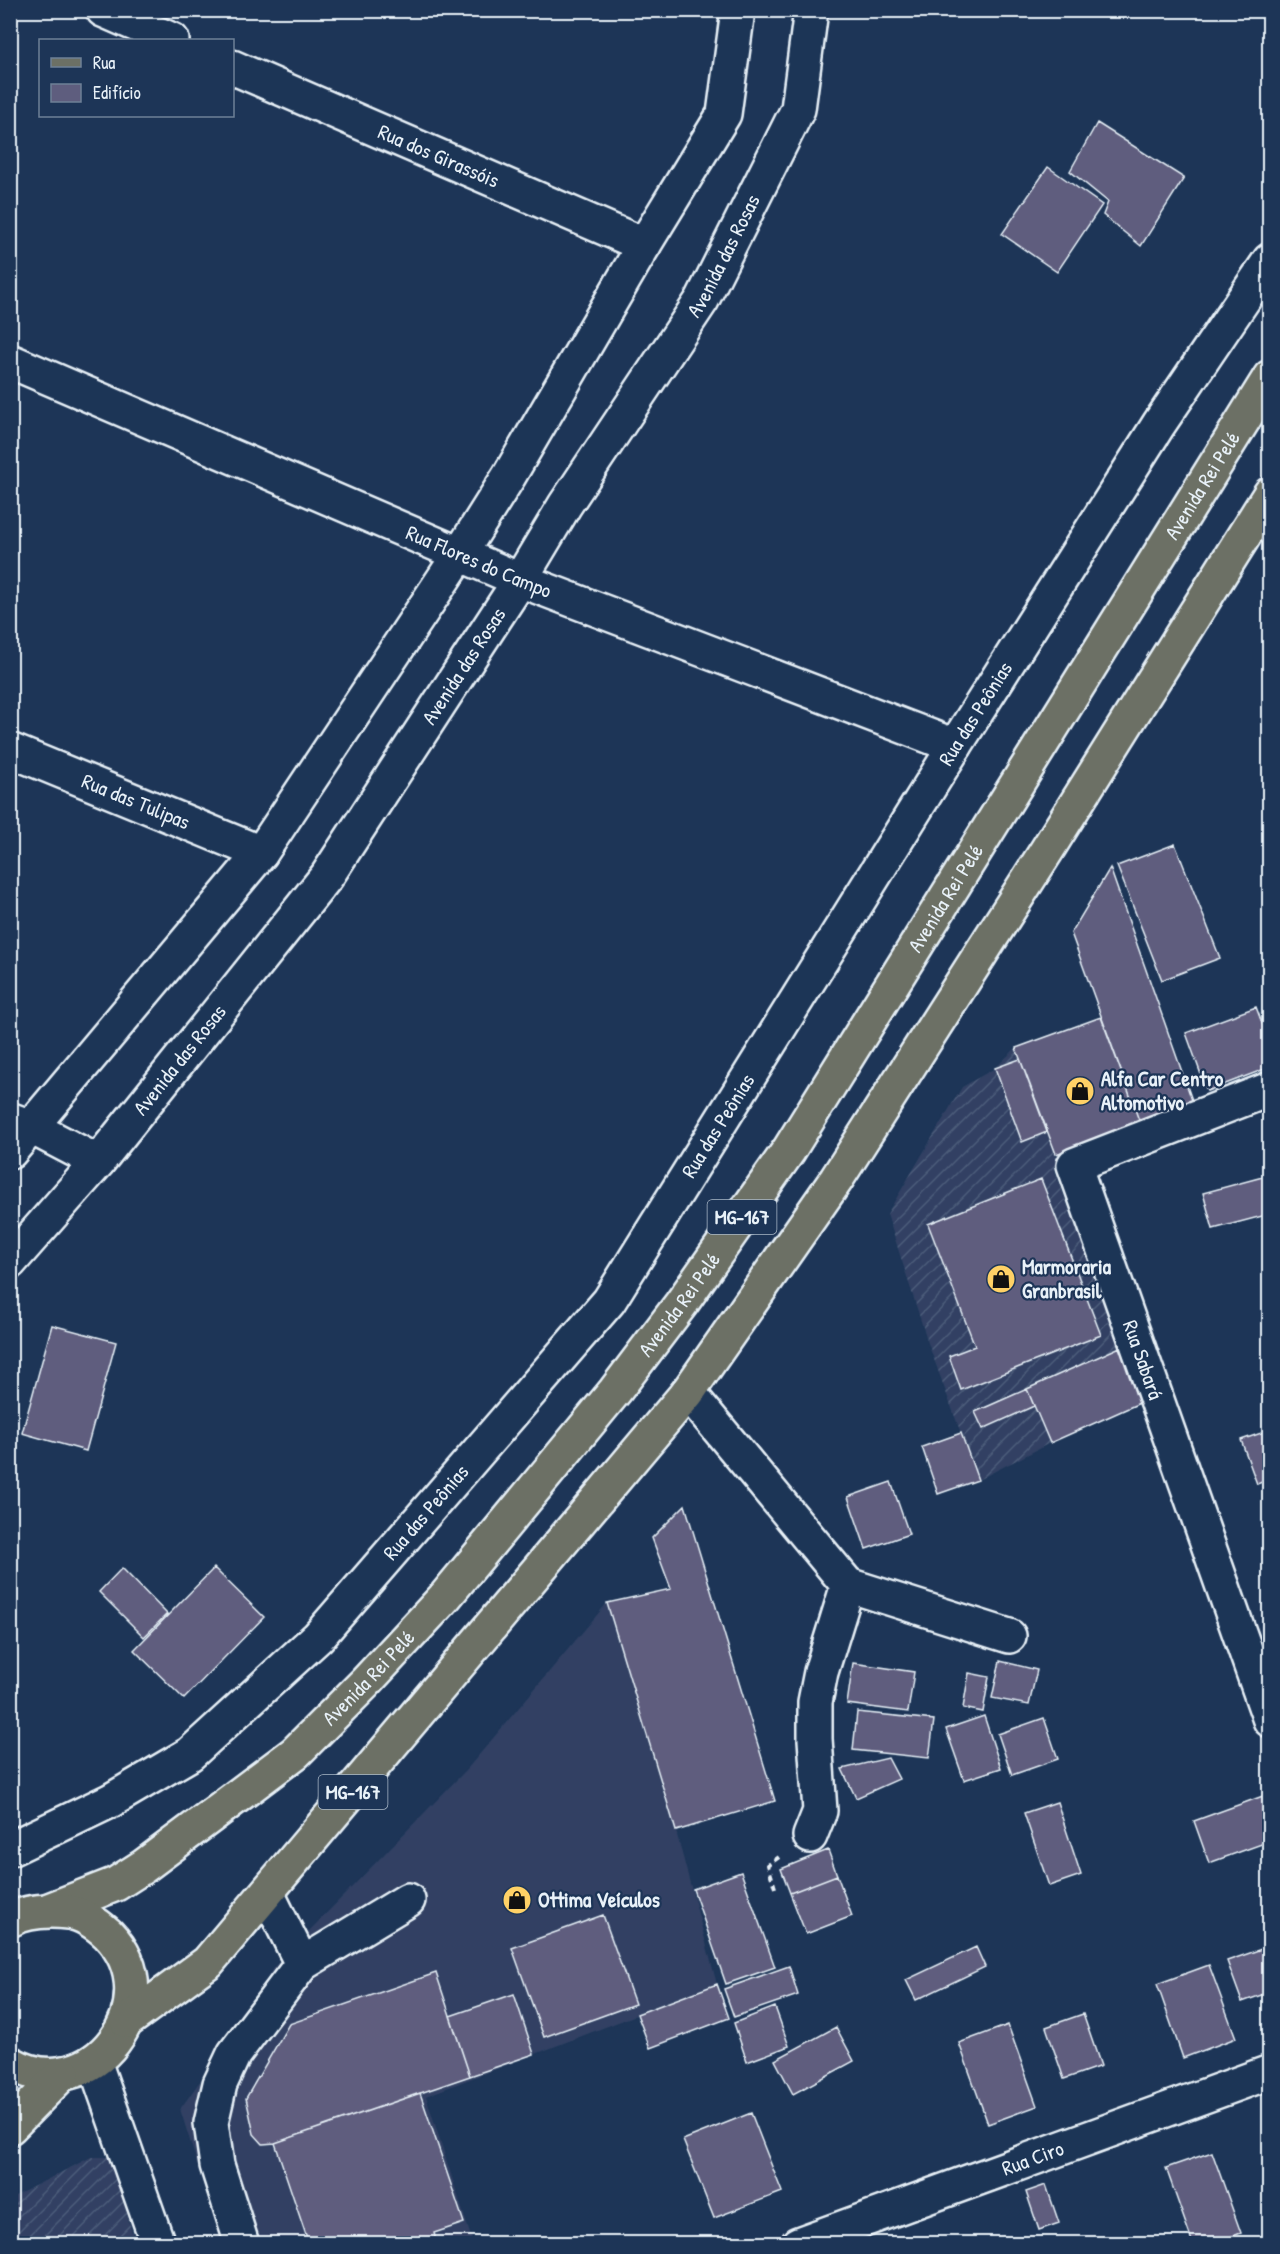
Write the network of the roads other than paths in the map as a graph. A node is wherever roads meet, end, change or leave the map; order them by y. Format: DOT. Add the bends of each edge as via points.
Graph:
graph roads {
  1 [pos="103,10"];
  2 [pos="738,10"];
  3 [pos="811,10"];
  4 [pos="170,39"];
  5 [pos="234,68"];
  6 [pos="644,245"];
  7 [pos="1269,260"];
  8 [pos="10,361"];
  9 [pos="1269,377"];
  10 [pos="1269,494"];
  11 [pos="460,554"];
  12 [pos="520,580"];
  13 [pos="955,746"];
  14 [pos="10,750"];
  15 [pos="261,853"];
  16 [pos="1269,1089"];
  17 [pos="21,1123"];
  18 [pos="10,1152"];
  19 [pos="98,1162"];
  20 [pos="10,1262"];
  21 [pos="688,1392"];
  22 [pos="848,1585"];
  23 [pos="1009,1636"];
  24 [pos="1269,1720"];
  25 [pos="810,1836"];
  26 [pos="10,1849"];
  27 [pos="267,1893"];
  28 [pos="408,1900"];
  29 [pos="49,1910"];
  30 [pos="12,1918"];
  31 [pos="303,1964"];
  32 [pos="127,2021"];
  33 [pos="94,2061"];
  34 [pos="10,2063"];
  35 [pos="1269,2072"];
  36 [pos="63,2073"];
  37 [pos="10,2127"];
  38 [pos="158,2244"];
  39 [pos="242,2244"];
  40 [pos="798,2244"];
  1 -- 4 [label="street"];
  2 -- 6 [label="street" via="724,114"];
  3 -- 12 [label="street, Avenida das Rosas" via="798,109 702,300 565,505"];
  5 -- 6 [label="street, Rua dos Girassóis"];
  6 -- 11 [label="street"];
  7 -- 13 [label="street, Rua das Peônias" via="1152,434"];
  8 -- 11 [label="street, Rua Flores do Campo"];
  9 -- 29 [label="main road, Avenida Rei Pelé / MG-167" via="789,1150 615,1391 444,1598 295,1752 116,1884"];
  10 -- 21 [label="main road, MG-167" via="836,1180"];
  11 -- 12 [label="street, Rua Flores do Campo"];
  11 -- 15 [label="street"];
  12 -- 13 [label="street, Rua Flores do Campo"];
  12 -- 19 [label="street, Avenida das Rosas" via="327,876"];
  13 -- 26 [label="street, Rua das Peônias" via="609,1301 318,1637 190,1754 110,1801"];
  14 -- 15 [label="street, Rua das Tulipas"];
  15 -- 17 [label="street"];
  16 -- 24 [label="street, Rua Sabará" via="1074,1165"];
  17 -- 18 [label="street"];
  17 -- 19 [label="street"];
  19 -- 20 [label="street, Avenida das Rosas"];
  21 -- 22 [label="street"];
  21 -- 27 [label="main road, MG-167"];
  22 -- 23 [label="street"];
  22 -- 25 [label="street" via="815,1702 820,1810"];
  27 -- 31 [label="street"];
  27 -- 32 [label="main road, MG-167" via="208,1962"];
  28 -- 31 [label="street"];
  29 -- 30 [label="main road"];
  29 -- 32 [label="main road" via="75,1913 99,1925 117,1944 129,1968 132,1995"];
  31 -- 39 [label="street" via="234,2054 220,2084 211,2123 217,2165"];
  32 -- 33 [label="main road" via="119,2037"];
  33 -- 36 [label="main road"];
  33 -- 38 [label="street"];
  34 -- 36 [label="main road" via="40,2073"];
  35 -- 40 [label="street, Rua Ciro"];
  36 -- 37 [label="main road"];
}
